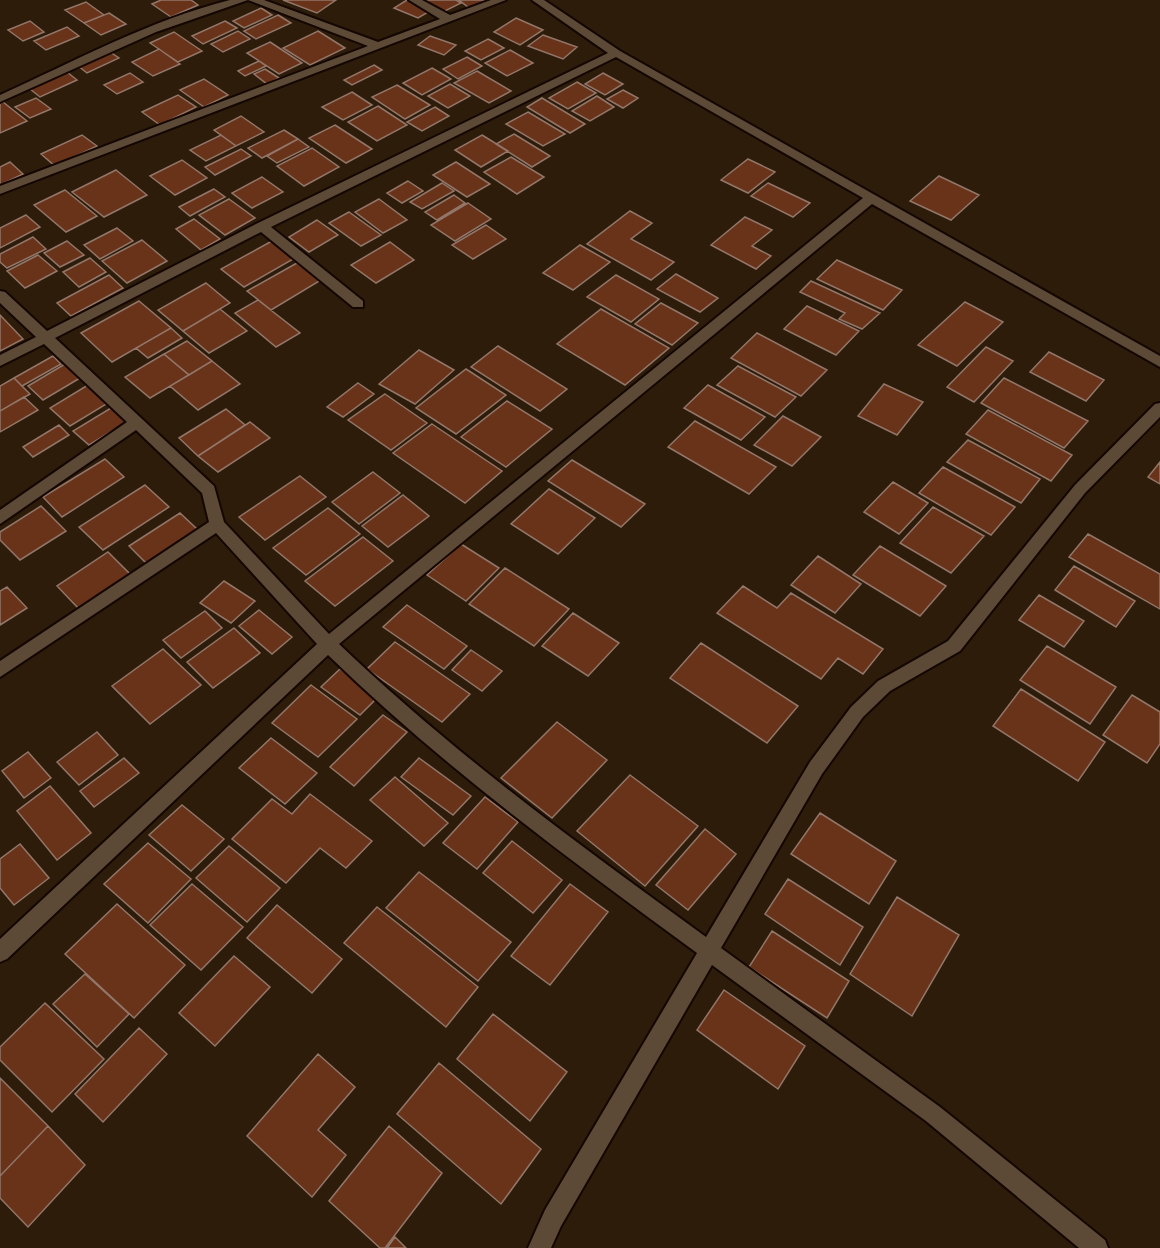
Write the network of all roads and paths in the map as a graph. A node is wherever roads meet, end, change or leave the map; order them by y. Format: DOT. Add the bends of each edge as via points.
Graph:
graph roads {
  1 [pos="243,0"];
  2 [pos="253,0"];
  3 [pos="414,0"];
  4 [pos="501,0"];
  5 [pos="537,0"];
  6 [pos="447,18"];
  7 [pos="376,45"];
  8 [pos="616,53"];
  9 [pos="0,99"];
  10 [pos="0,190"];
  11 [pos="872,197"];
  12 [pos="262,226"];
  13 [pos="0,295"];
  14 [pos="358,304"];
  15 [pos="45,338"];
  16 [pos="0,362"];
  17 [pos="1160,362"];
  18 [pos="1160,408"];
  19 [pos="135,423"];
  20 [pos="0,518"];
  21 [pos="217,524"];
  22 [pos="328,644"];
  23 [pos="0,670"];
  24 [pos="708,948"];
  25 [pos="0,952"];
  26 [pos="539,1248"];
  27 [pos="1097,1248"];
  1 -- 9 [label="street" via="142,34"];
  2 -- 7 [label="street"];
  3 -- 6 [label="street"];
  4 -- 6 [label="street"];
  5 -- 8 [label="street"];
  6 -- 7 [label="street"];
  7 -- 10 [label="street"];
  8 -- 11 [label="street"];
  8 -- 12 [label="street"];
  11 -- 17 [label="street"];
  11 -- 22 [label="street"];
  12 -- 14 [label="street"];
  12 -- 15 [label="street"];
  13 -- 15 [label="street"];
  15 -- 16 [label="street"];
  15 -- 19 [label="street"];
  18 -- 24 [label="street" via="1080,489 954,646 884,686 856,712 816,768"];
  19 -- 20 [label="street"];
  19 -- 21 [label="street" via="209,490"];
  21 -- 22 [label="street"];
  21 -- 23 [label="street"];
  22 -- 24 [label="street" via="449,755 560,842"];
  22 -- 25 [label="street"];
  24 -- 26 [label="street"];
  24 -- 27 [label="street" via="933,1113"];
}
